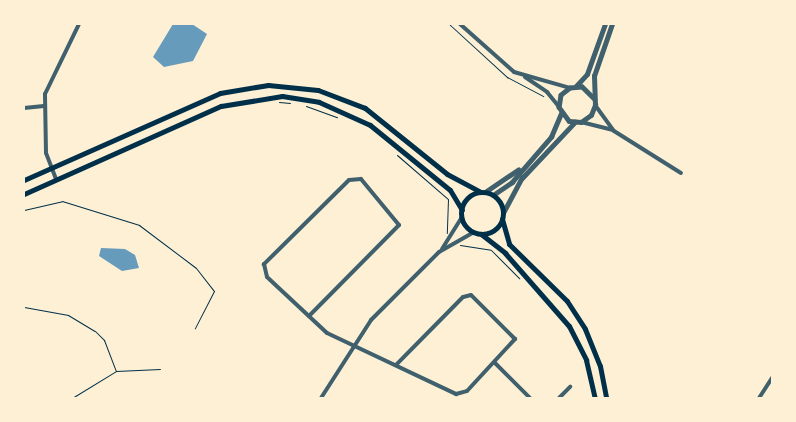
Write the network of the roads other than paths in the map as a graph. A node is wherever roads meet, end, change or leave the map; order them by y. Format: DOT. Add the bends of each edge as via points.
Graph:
graph roads {
  1 [pos="72,24"];
  2 [pos="460,24"];
  3 [pos="605,24"];
  4 [pos="612,24"];
  5 [pos="78,25"];
  6 [pos="525,77"];
  7 [pos="576,86"];
  8 [pos="570,88"];
  9 [pos="594,102"];
  10 [pos="44,106"];
  11 [pos="559,107"];
  12 [pos="24,108"];
  13 [pos="561,113"];
  14 [pos="575,122"];
  15 [pos="581,122"];
  16 [pos="614,131"];
  17 [pos="51,168"];
  18 [pos="522,168"];
  19 [pos="680,173"];
  20 [pos="56,179"];
  21 [pos="24,180"];
  22 [pos="483,192"];
  23 [pos="24,194"];
  24 [pos="493,195"];
  25 [pos="462,210"];
  26 [pos="503,213"];
  27 [pos="462,217"];
  28 [pos="502,220"];
  29 [pos="474,232"];
  30 [pos="481,234"];
  31 [pos="439,252"];
  32 [pos="309,316"];
  33 [pos="353,348"];
  34 [pos="495,364"];
  35 [pos="396,365"];
  36 [pos="772,378"];
  37 [pos="570,387"];
  38 [pos="321,398"];
  39 [pos="530,398"];
  40 [pos="559,398"];
  41 [pos="595,398"];
  42 [pos="606,398"];
  43 [pos="759,398"];
  1 -- 5 [label="street"];
  2 -- 6 [label="street" via="504,65"];
  3 -- 7 [label="street" via="587,74"];
  4 -- 9 [label="street" via="594,76"];
  5 -- 10 [label="street" via="51,75"];
  6 -- 8 [label="street"];
  6 -- 11 [label="street"];
  7 -- 8 [label="street"];
  7 -- 9 [label="street" via="587,90"];
  8 -- 11 [label="street" via="561,95"];
  9 -- 15 [label="street" via="590,115"];
  9 -- 16 [label="street"];
  10 -- 12 [label="street"];
  10 -- 17 [label="street"];
  11 -- 13 [label="street"];
  13 -- 14 [label="street"];
  13 -- 18 [label="street" via="551,137"];
  14 -- 15 [label="street"];
  14 -- 26 [label="street" via="522,178"];
  15 -- 16 [label="street"];
  16 -- 19 [label="street"];
  17 -- 20 [label="street"];
  17 -- 21 [label="main road"];
  17 -- 22 [label="main road" via="220,93 295,86 341,96 365,108 447,174"];
  18 -- 22 [label="street"];
  18 -- 24 [label="street" via="506,188"];
  20 -- 23 [label="main road"];
  20 -- 25 [label="main road" via="221,106 282,96 319,102 370,125 450,190"];
  22 -- 24 [label="main road"];
  22 -- 25 [label="main road" via="468,198"];
  24 -- 26 [label="main road"];
  25 -- 27 [label="main road"];
  26 -- 28 [label="main road"];
  27 -- 29 [label="main road"];
  27 -- 31 [label="street"];
  28 -- 30 [label="main road" via="494,230"];
  28 -- 42 [label="main road" via="509,244 566,301 585,329 600,366"];
  29 -- 30 [label="main road"];
  29 -- 31 [label="street"];
  30 -- 41 [label="main road" via="505,253 569,326 586,360"];
  31 -- 33 [label="street" via="371,320"];
  32 -- 32 [label="street" via="267,277 264,264 349,180 361,179 399,225"];
  32 -- 33 [label="street"];
  33 -- 35 [label="street"];
  33 -- 38 [label="street"];
  34 -- 35 [label="street" via="467,391 456,394"];
  34 -- 35 [label="street" via="515,338 471,295 464,296"];
  34 -- 39 [label="street"];
  36 -- 43 [label="street"];
  37 -- 40 [label="street"];
}
